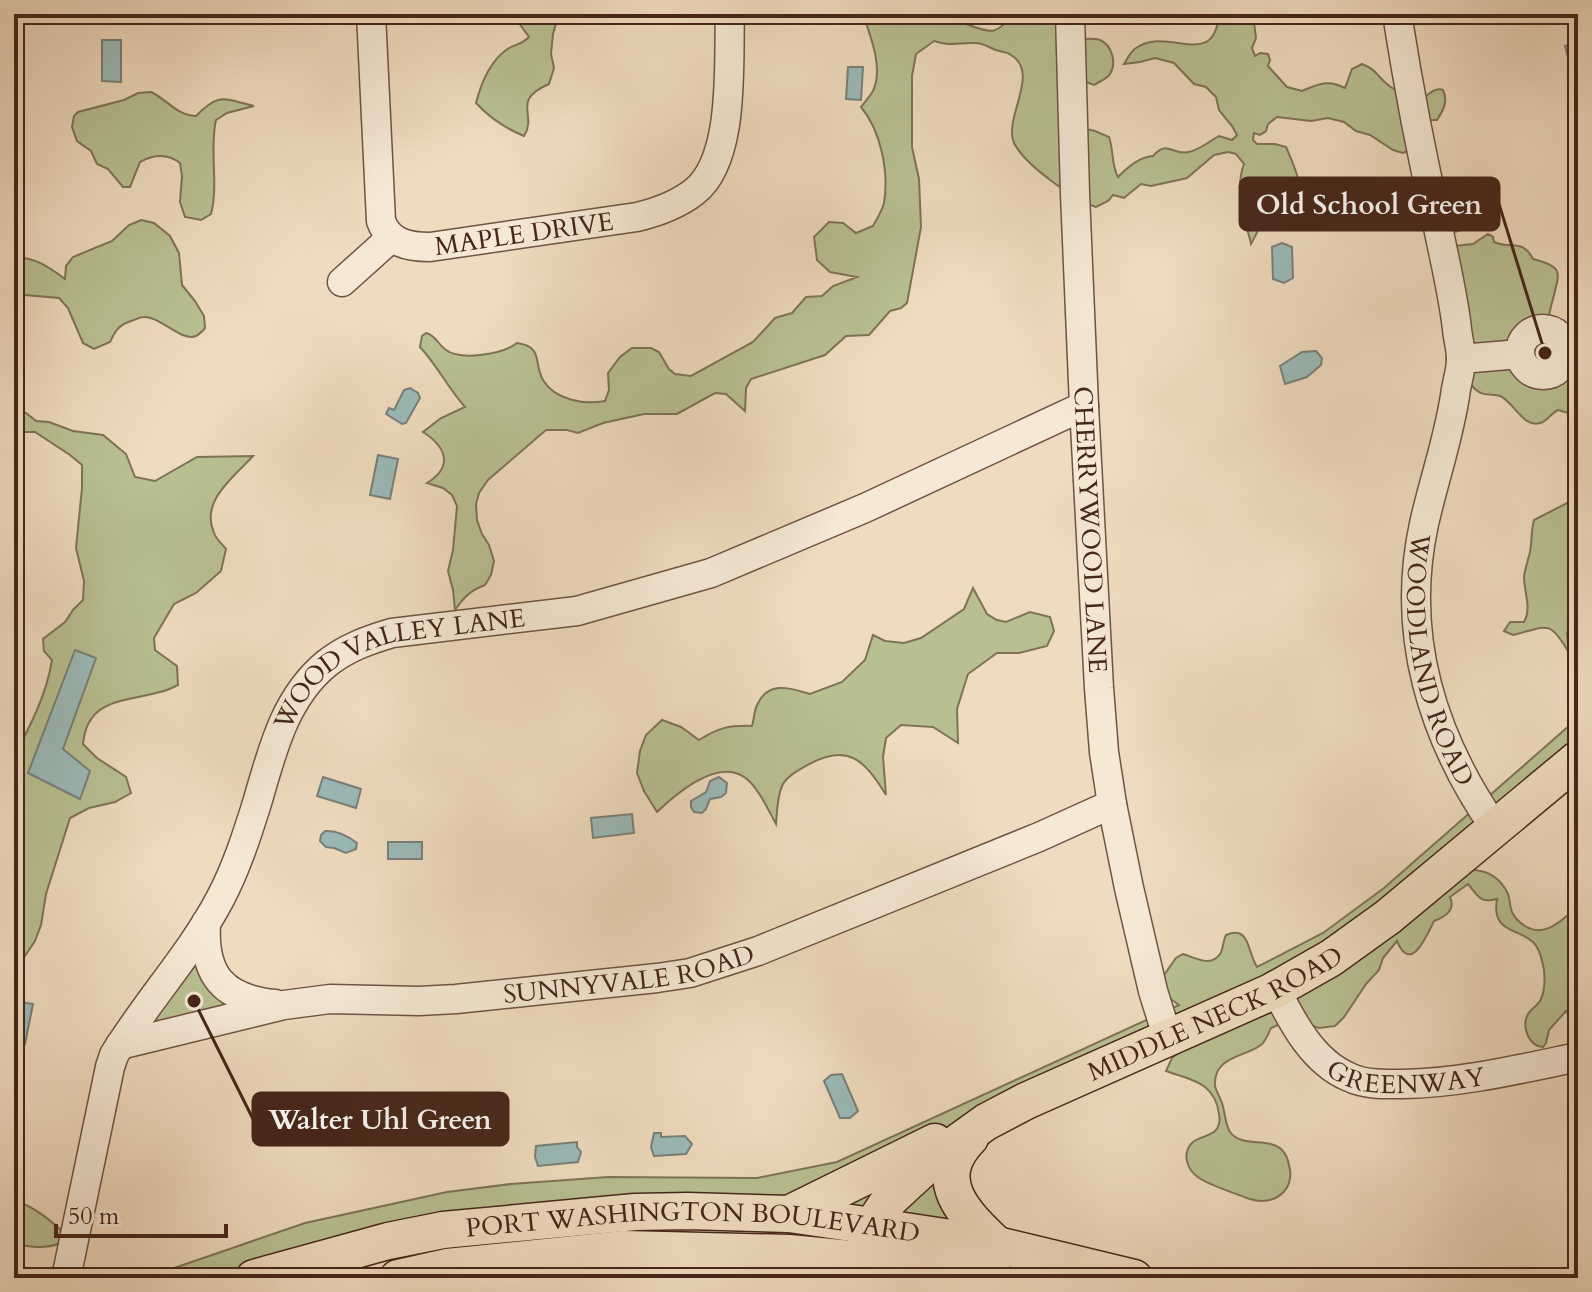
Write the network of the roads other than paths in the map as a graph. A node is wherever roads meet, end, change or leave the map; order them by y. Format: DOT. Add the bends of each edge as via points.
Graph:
graph roads {
  1 [pos="371,14"];
  2 [pos="730,14"];
  3 [pos="1070,14"];
  4 [pos="1397,14"];
  5 [pos="391,238"];
  6 [pos="342,282"];
  7 [pos="1520,354"];
  8 [pos="1461,359"];
  9 [pos="1084,406"];
  10 [pos="1578,759"];
  11 [pos="1112,804"];
  12 [pos="1495,828"];
  13 [pos="206,923"];
  14 [pos="1276,989"];
  15 [pos="284,1005"];
  16 [pos="1168,1039"];
  17 [pos="120,1045"];
  18 [pos="1570,1062"];
  19 [pos="986,1122"];
  20 [pos="789,1214"];
  21 [pos="443,1230"];
  22 [pos="863,1255"];
  23 [pos="997,1262"];
  24 [pos="517,1269"];
  25 [pos="448,1273"];
  26 [pos="265,1276"];
  27 [pos="66,1278"];
  28 [pos="398,1278"];
  29 [pos="1134,1278"];
  1 -- 5 [label="street" via="380,214"];
  2 -- 5 [label="street, MAPLE DRIVE" via="725,130 713,168 695,191 666,209 637,217 430,247"];
  3 -- 9 [label="street, CHERRYWOOD LANE"];
  4 -- 8 [label="street, WOODLAND ROAD"];
  5 -- 6 [label="street"];
  7 -- 8 [label="street"];
  8 -- 12 [label="street, WOODLAND ROAD" via="1424,526 1416,615 1436,717 1467,784"];
  9 -- 11 [label="street, CHERRYWOOD LANE" via="1099,688"];
  9 -- 13 [label="street, WOOD VALLEY LANE" via="711,573 577,611 392,633 345,651 311,678 282,725 234,868"];
  10 -- 12 [label="main road, MIDDLE NECK ROAD"];
  11 -- 15 [label="street, SUNNYVALE ROAD" via="772,945 690,973 456,999 351,998"];
  11 -- 16 [label="street, CHERRYWOOD LANE"];
  12 -- 14 [label="main road, MIDDLE NECK ROAD" via="1349,946"];
  13 -- 15 [label="street" via="207,957 220,982 240,997"];
  13 -- 17 [label="street, WOOD VALLEY LANE"];
  14 -- 16 [label="main road, MIDDLE NECK ROAD"];
  14 -- 18 [label="street, GREENWAY" via="1313,1050 1359,1081 1466,1079"];
  15 -- 17 [label="street, SUNNYVALE ROAD"];
  16 -- 19 [label="main road, MIDDLE NECK ROAD"];
  17 -- 27 [label="street, WOOD VALLEY LANE" via="110,1067"];
  19 -- 20 [label="main road"];
  19 -- 22 [label="main road, MIDDLE NECK ROAD" via="890,1199"];
  19 -- 23 [label="main road" via="957,1153 950,1173 953,1193"];
  20 -- 21 [label="main road, PORT WASHINGTON BOULEVARD" via="635,1212"];
  20 -- 22 [label="main road, PORT WASHINGTON BOULEVARD"];
  21 -- 25 [label="street"];
  21 -- 26 [label="main road, PORT WASHINGTON BOULEVARD"];
  22 -- 23 [label="main road, PORT WASHINGTON BOULEVARD"];
  22 -- 24 [label="main road, PORT WASHINGTON BOULEVARD" via="624,1249"];
  23 -- 29 [label="main road, PORT WASHINGTON BOULEVARD"];
  24 -- 25 [label="main road, PORT WASHINGTON BOULEVARD"];
  25 -- 28 [label="main road, PORT WASHINGTON BOULEVARD"];
}
